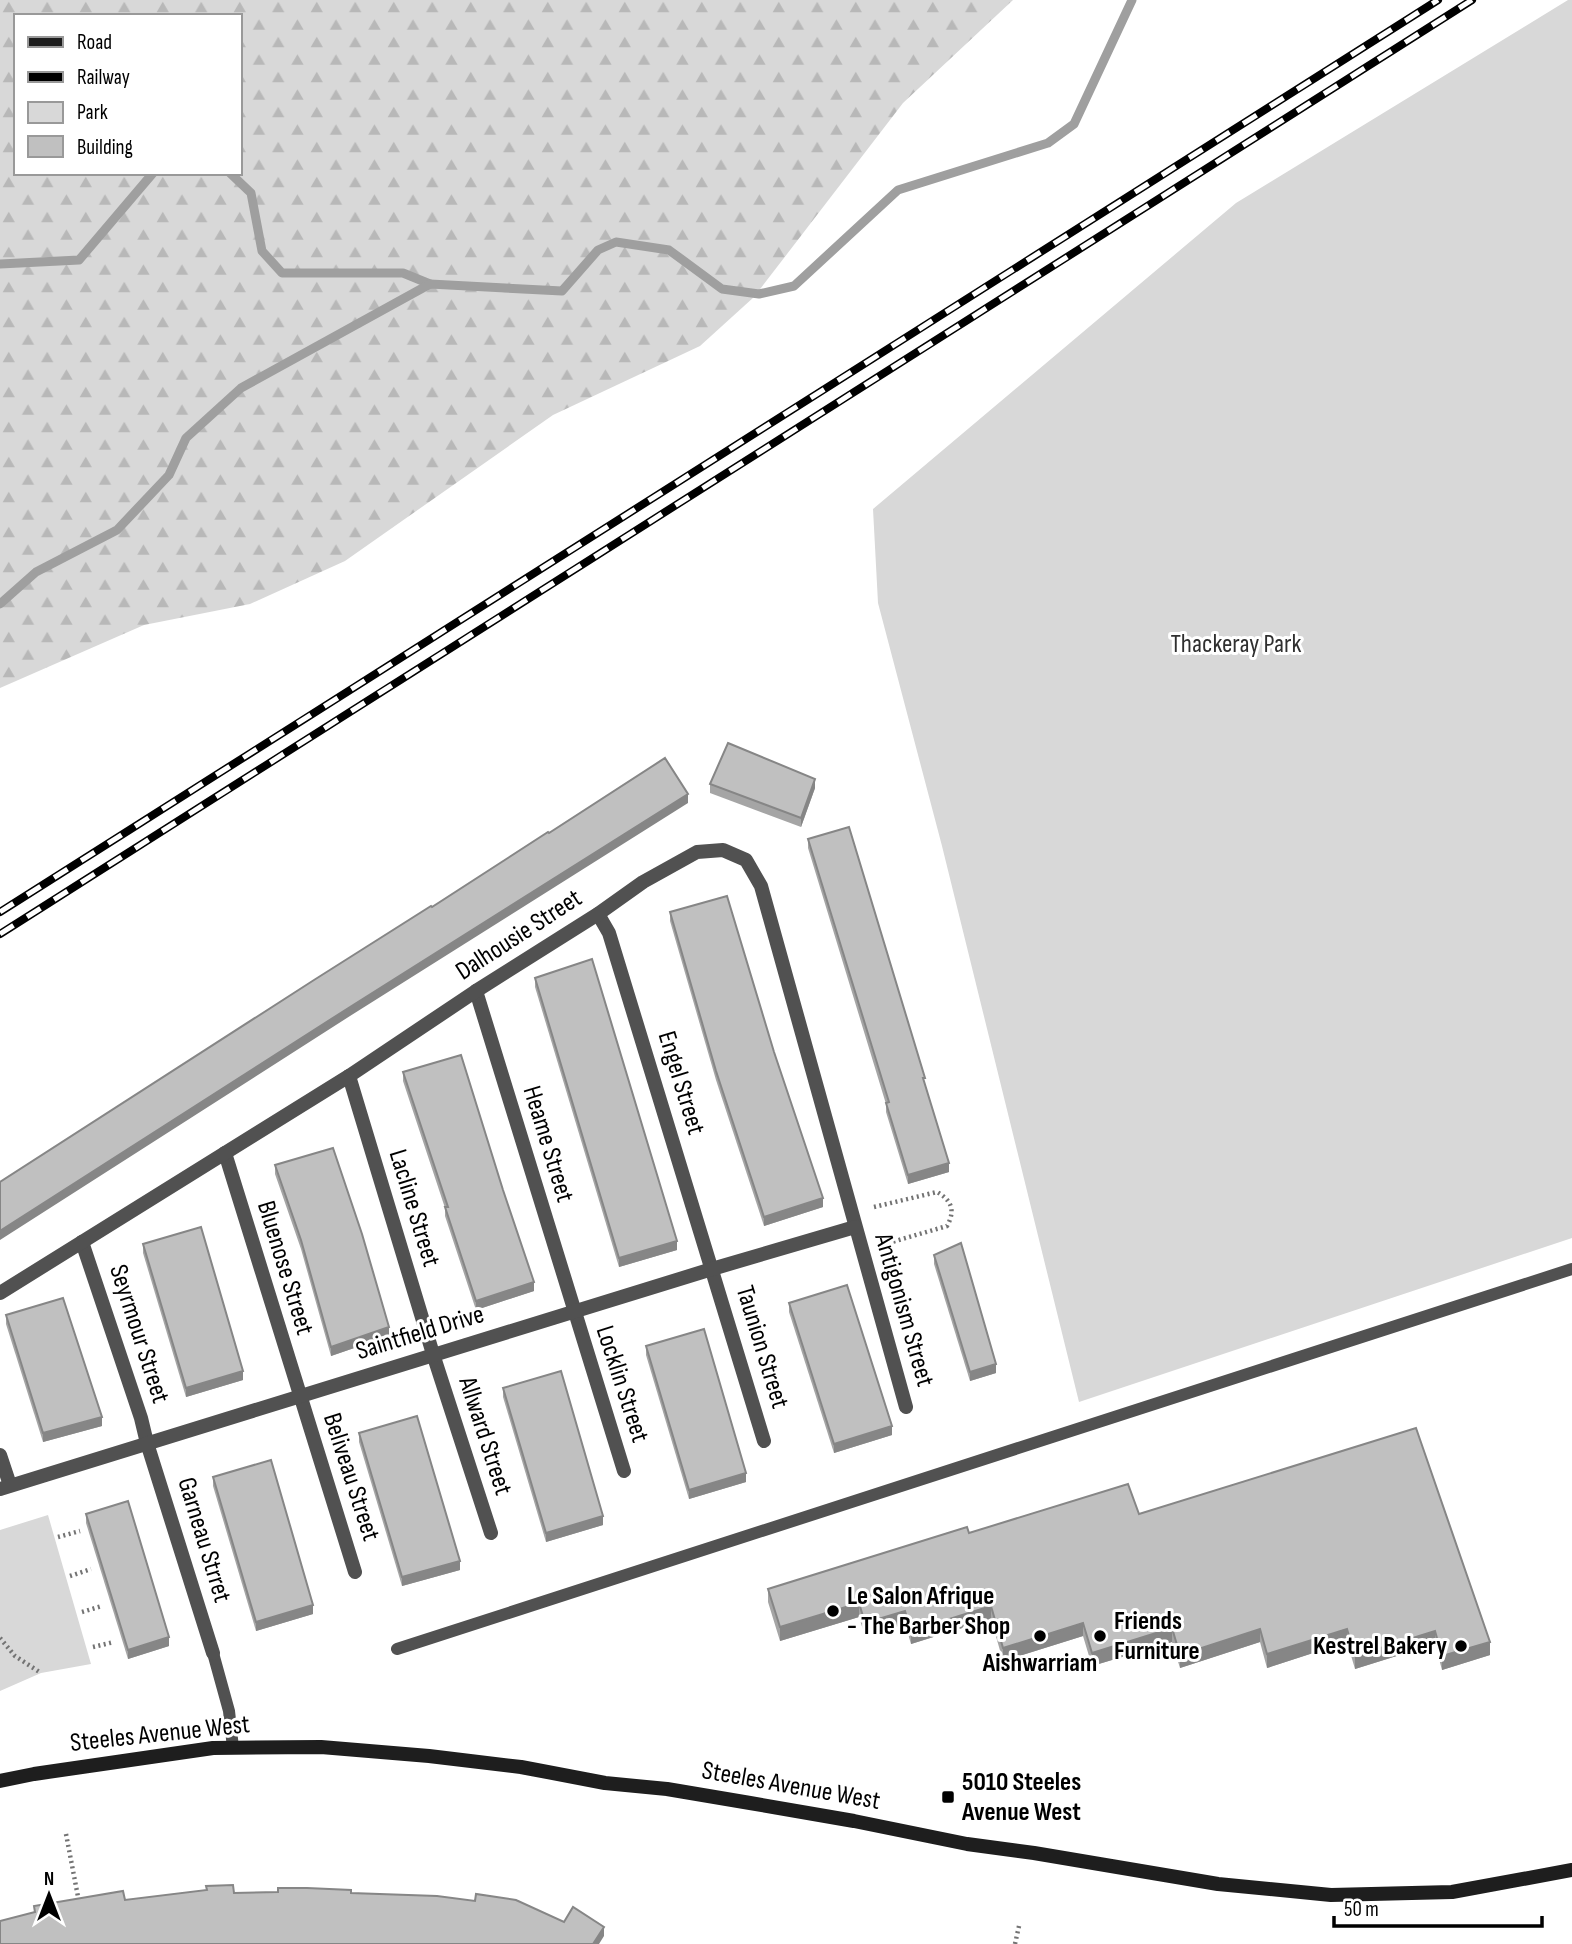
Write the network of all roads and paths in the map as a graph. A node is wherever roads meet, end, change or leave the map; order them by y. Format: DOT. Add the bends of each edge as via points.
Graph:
graph roads {
  1 [pos="598,914"];
  2 [pos="476,991"];
  3 [pos="349,1076"];
  4 [pos="225,1153"];
  5 [pos="874,1207"];
  6 [pos="855,1227"];
  7 [pos="82,1242"];
  8 [pos="885,1244"];
  9 [pos="712,1269"];
  10 [pos="1572,1269"];
  11 [pos="0,1293"];
  12 [pos="573,1311"];
  13 [pos="433,1354"];
  14 [pos="299,1396"];
  15 [pos="906,1407"];
  16 [pos="764,1441"];
  17 [pos="147,1443"];
  18 [pos="0,1455"];
  19 [pos="624,1471"];
  20 [pos="5,1487"];
  21 [pos="79,1531"];
  22 [pos="491,1533"];
  23 [pos="58,1537"];
  24 [pos="91,1569"];
  25 [pos="355,1572"];
  26 [pos="71,1576"];
  27 [pos="102,1606"];
  28 [pos="82,1612"];
  29 [pos="0,1638"];
  30 [pos="114,1642"];
  31 [pos="93,1647"];
  32 [pos="397,1649"];
  33 [pos="213,1653"];
  34 [pos="41,1673"];
  35 [pos="233,1748"];
  36 [pos="0,1781"];
  37 [pos="66,1834"];
  38 [pos="1572,1870"];
  39 [pos="79,1903"];
  40 [pos="1019,1926"];
  41 [pos="1015,1944"];
  1 -- 2 [label="street, Dalhousie Street"];
  1 -- 6 [label="street, Dalhousie Street" via="697,852 723,850 746,860 761,886"];
  1 -- 9 [label="street, Engel Street" via="609,933"];
  2 -- 3 [label="street, Dalhousie Street"];
  2 -- 12 [label="street, Heame Street"];
  3 -- 4 [label="street, Dalhousie Street"];
  3 -- 13 [label="street, Lacline Street"];
  4 -- 7 [label="street, Dalhousie Street"];
  4 -- 14 [label="street, Bluenose Street"];
  5 -- 8 [label="path" via="937,1192 950,1203 947,1226"];
  6 -- 9 [label="street, Saintfield Drive"];
  6 -- 15 [label="street, Antigonism Street"];
  7 -- 11 [label="street, Dalhousie Street"];
  7 -- 17 [label="street, Seyrmour Street"];
  9 -- 12 [label="street, Saintfield Drive"];
  9 -- 16 [label="street, Taunion Street"];
  10 -- 32 [label="lane"];
  12 -- 13 [label="street, Saintfield Drive"];
  12 -- 19 [label="street, Locklin Street"];
  13 -- 14 [label="street, Saintfield Drive"];
  13 -- 22 [label="street, Allward Street"];
  14 -- 17 [label="street, Saintfield Drive"];
  14 -- 25 [label="street, Beliveau Street"];
  17 -- 20 [label="street, Saintfield Drive"];
  17 -- 33 [label="street, Garneau Strret"];
  18 -- 20 [label="street"];
  21 -- 23 [label="path"];
  24 -- 26 [label="path"];
  27 -- 28 [label="path"];
  29 -- 34 [label="path" via="15,1656"];
  30 -- 31 [label="path"];
  33 -- 35 [label="lane" via="229,1711"];
  35 -- 36 [label="main road, Steeles Avenue West"];
  35 -- 38 [label="main road, Steeles Avenue West" via="321,1747 521,1767 1218,1884 1331,1895 1452,1892"];
  37 -- 39 [label="path"];
  40 -- 41 [label="path"];
}
